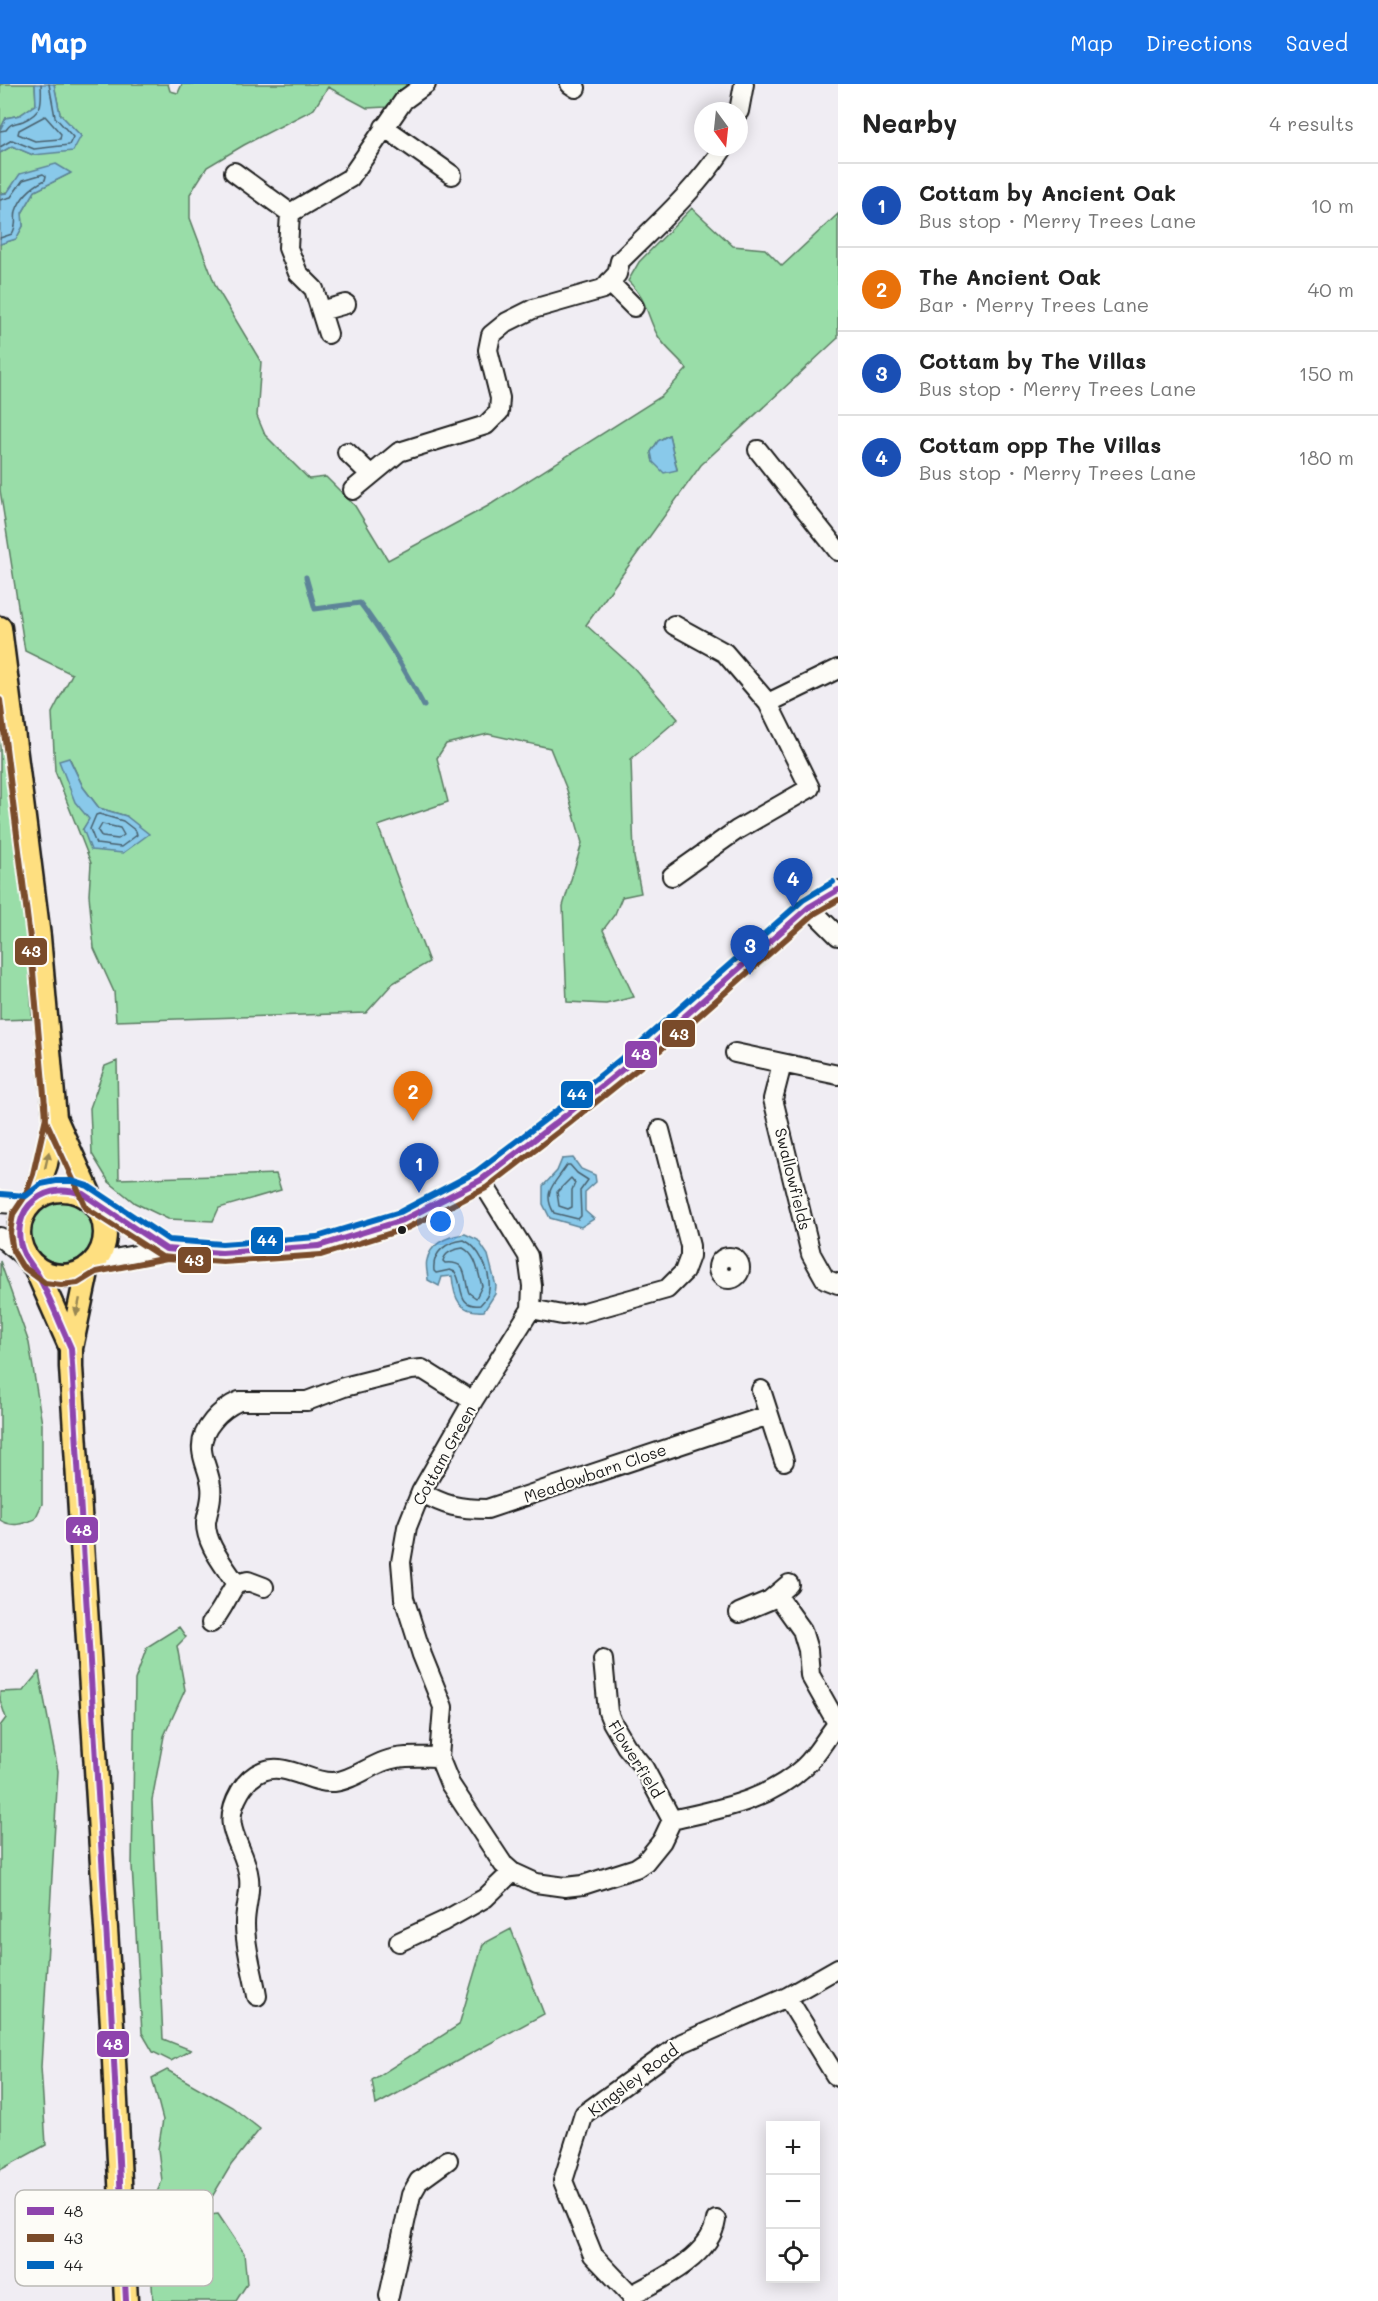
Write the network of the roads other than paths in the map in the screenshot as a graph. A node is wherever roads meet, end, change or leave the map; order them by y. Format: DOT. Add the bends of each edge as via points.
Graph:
graph roads {
  1 [pos="426,84"];
  2 [pos="744,84"];
  3 [pos="741,102"];
  4 [pos="384,128"];
  5 [pos="718,156"];
  6 [pos="234,172"];
  7 [pos="452,175"];
  8 [pos="290,213"];
  9 [pos="609,282"];
  10 [pos="346,304"];
  11 [pos="634,307"];
  12 [pos="321,311"];
  13 [pos="328,334"];
  14 [pos="758,450"];
  15 [pos="347,452"];
  16 [pos="372,475"];
  17 [pos="353,490"];
  18 [pos="838,551"];
  19 [pos="674,624"];
  20 [pos="0,628"];
  21 [pos="838,669"];
  22 [pos="768,703"];
  23 [pos="672,876"];
  24 [pos="838,890"];
  25 [pos="809,907"];
  26 [pos="838,936"];
  27 [pos="735,1053"];
  28 [pos="782,1064"];
  29 [pos="838,1075"];
  30 [pos="55,1118"];
  31 [pos="660,1130"];
  32 [pos="481,1180"];
  33 [pos="31,1202"];
  34 [pos="0,1203"];
  35 [pos="94,1203"];
  36 [pos="0,1237"];
  37 [pos="166,1249"];
  38 [pos="690,1256"];
  39 [pos="718,1263"];
  40 [pos="32,1264"];
  41 [pos="91,1265"];
  42 [pos="838,1284"];
  43 [pos="531,1309"];
  44 [pos="71,1348"];
  45 [pos="761,1390"];
  46 [pos="473,1401"];
  47 [pos="769,1414"];
  48 [pos="784,1461"];
  49 [pos="421,1492"];
  50 [pos="236,1584"];
  51 [pos="264,1587"];
  52 [pos="739,1613"];
  53 [pos="211,1623"];
  54 [pos="603,1660"];
  55 [pos="838,1723"];
  56 [pos="439,1757"];
  57 [pos="672,1820"];
  58 [pos="512,1872"];
  59 [pos="399,1942"];
  60 [pos="838,1968"];
  61 [pos="257,1996"];
  62 [pos="787,1997"];
  63 [pos="838,2077"];
  64 [pos="448,2160"];
  65 [pos="120,2190"];
  66 [pos="716,2220"];
  67 [pos="125,2286"];
  68 [pos="632,2298"];
  69 [pos="387,2299"];
  70 [pos="126,2301"];
  1 -- 4 [label="street" via="404,100"];
  2 -- 3 [label="street"];
  4 -- 7 [label="street"];
  4 -- 8 [label="street" via="350,178"];
  5 -- 9 [label="street" via="620,261 617,274"];
  6 -- 8 [label="street"];
  8 -- 12 [label="street" via="288,248 298,273 314,289"];
  9 -- 11 [label="street"];
  9 -- 16 [label="street" via="603,289 533,309 491,335 488,350 500,398 499,412 486,425 399,452"];
  10 -- 12 [label="street"];
  12 -- 13 [label="street"];
  14 -- 18 [label="street"];
  15 -- 16 [label="street"];
  16 -- 17 [label="street"];
  19 -- 22 [label="street" via="725,653"];
  20 -- 30 [label="main road" via="26,825"];
  21 -- 22 [label="street"];
  22 -- 23 [label="street" via="810,788 737,830"];
  24 -- 25 [label="street"];
  25 -- 26 [label="street"];
  25 -- 32 [label="street" via="644,1052"];
  27 -- 28 [label="street"];
  28 -- 29 [label="street"];
  28 -- 42 [label="street, Swallowfields" via="773,1099 811,1254 825,1279"];
  33 -- 30 [label="main road, one-way" via="46,1164"];
  30 -- 35 [label="main road"];
  31 -- 38 [label="street"];
  32 -- 37 [label="street" via="404,1221 319,1246 222,1253"];
  32 -- 43 [label="street" via="528,1256"];
  33 -- 34 [label="street"];
  33 -- 35 [label="main road" via="50,1191 70,1190"];
  33 -- 40 [label="main road" via="21,1218 19,1233 21,1248"];
  35 -- 37 [label="street"];
  35 -- 41 [label="main road" via="104,1222 105,1240"];
  36 -- 40 [label="street"];
  37 -- 41 [label="street"];
  38 -- 39 [label="street"];
  38 -- 43 [label="street" via="684,1272 668,1289 581,1313 562,1315"];
  40 -- 41 [label="main road" via="48,1274 62,1276 76,1274"];
  40 -- 44 [label="main road"];
  41 -- 44 [label="main road, one-way"];
  43 -- 46 [label="street, Cottam Green"];
  44 -- 65 [label="main road"];
  45 -- 47 [label="street"];
  46 -- 49 [label="street, Cottam Green"];
  46 -- 50 [label="street" via="422,1369 344,1386 308,1401 239,1401 230,1405 207,1427 201,1449 211,1484 212,1502 206,1523 210,1542"];
  47 -- 48 [label="street"];
  47 -- 49 [label="street, Meadowbarn Close" via="487,1509 459,1509"];
  49 -- 56 [label="street, Cottam Green" via="407,1527 401,1562 404,1598 443,1707"];
  50 -- 51 [label="street" via="248,1581"];
  50 -- 53 [label="street"];
  52 -- 55 [label="street" via="783,1590 802,1630 810,1675"];
  54 -- 57 [label="street, Flowerfield" via="612,1722 644,1768"];
  55 -- 57 [label="street" via="804,1768 776,1787 734,1806"];
  56 -- 58 [label="street, Cottam Green" via="450,1784 496,1855"];
  56 -- 61 [label="street" via="387,1760 332,1782 285,1770 265,1770 242,1788 233,1803 230,1821 249,1878 245,1924"];
  57 -- 58 [label="street, Cottam Green" via="654,1852 625,1873 565,1887 536,1883"];
  58 -- 59 [label="street" via="485,1898"];
  60 -- 62 [label="street, Kingsley Road"];
  62 -- 63 [label="street"];
  62 -- 68 [label="street, Kingsley Road" via="682,2043 584,2114 563,2181 593,2255"];
  64 -- 69 [label="street" via="419,2181 411,2195"];
  66 -- 68 [label="street" via="710,2238 696,2253"];
  67 -- 70 [label="main road"];
}
